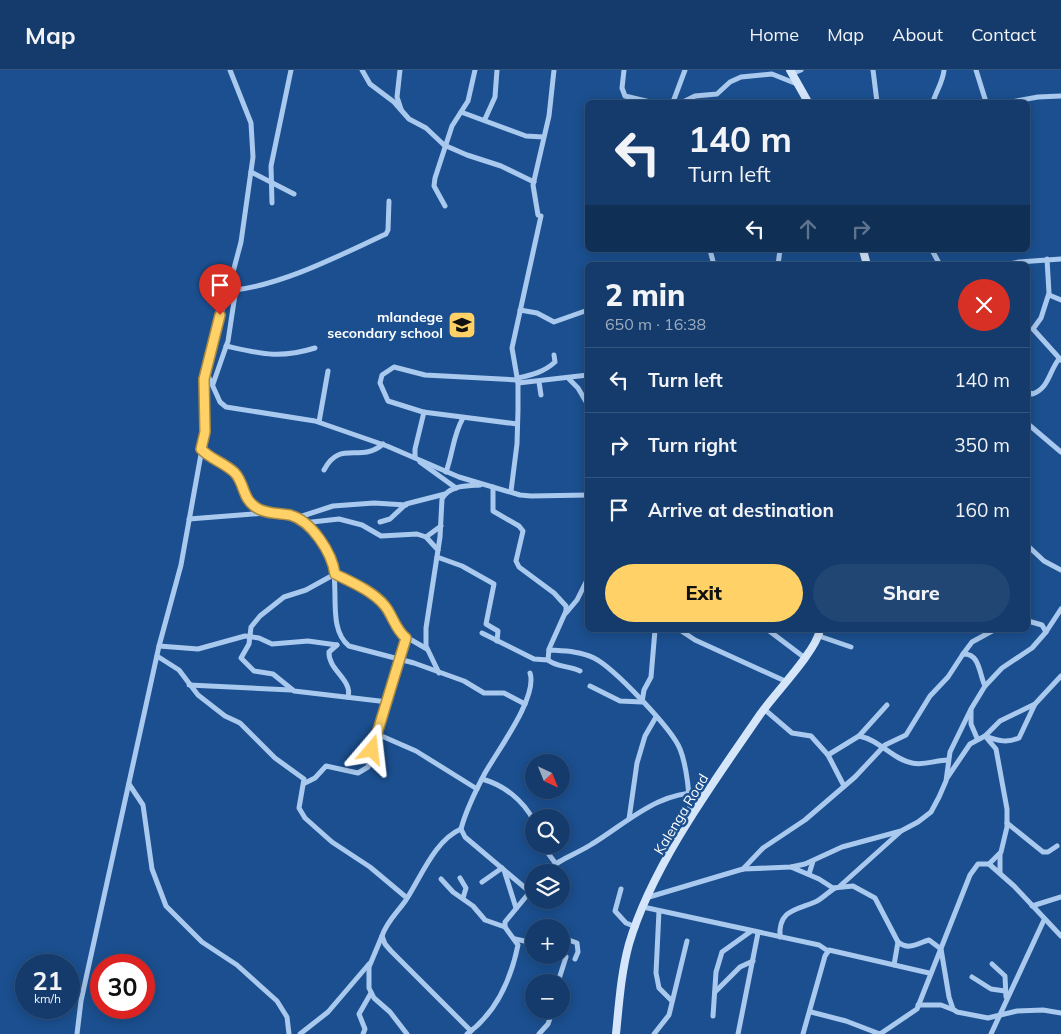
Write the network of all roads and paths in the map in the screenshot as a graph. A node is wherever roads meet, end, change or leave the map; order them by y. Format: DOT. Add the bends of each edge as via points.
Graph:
graph roads {
  1 [pos="230,70"];
  2 [pos="290,70"];
  3 [pos="362,70"];
  4 [pos="400,70"];
  5 [pos="475,70"];
  6 [pos="497,70"];
  7 [pos="554,70"];
  8 [pos="624,70"];
  9 [pos="686,70"];
  10 [pos="801,70"];
  11 [pos="873,70"];
  12 [pos="944,70"];
  13 [pos="976,70"];
  14 [pos="791,72"];
  15 [pos="798,84"];
  16 [pos="623,94"];
  17 [pos="1061,96"];
  18 [pos="622,100"];
  19 [pos="637,100"];
  20 [pos="674,100"];
  21 [pos="687,100"];
  22 [pos="807,100"];
  23 [pos="877,100"];
  24 [pos="934,100"];
  25 [pos="985,100"];
  26 [pos="1022,100"];
  27 [pos="461,112"];
  28 [pos="404,114"];
  29 [pos="485,119"];
  30 [pos="543,137"];
  31 [pos="444,145"];
  32 [pos="251,172"];
  33 [pos="272,182"];
  34 [pos="534,182"];
  35 [pos="294,194"];
  36 [pos="389,200"];
  37 [pos="272,202"];
  38 [pos="445,206"];
  39 [pos="1061,259"];
  40 [pos="1047,260"];
  41 [pos="1030,262"];
  42 [pos="234,286"];
  43 [pos="1049,295"];
  44 [pos="1061,300"];
  45 [pos="520,310"];
  46 [pos="585,311"];
  47 [pos="226,346"];
  48 [pos="315,348"];
  49 [pos="554,355"];
  50 [pos="1060,359"];
  51 [pos="206,371"];
  52 [pos="328,371"];
  53 [pos="585,375"];
  54 [pos="569,378"];
  55 [pos="518,380"];
  56 [pos="539,382"];
  57 [pos="213,384"];
  58 [pos="1030,393"];
  59 [pos="541,395"];
  60 [pos="585,401"];
  61 [pos="424,412"];
  62 [pos="463,418"];
  63 [pos="319,422"];
  64 [pos="517,424"];
  65 [pos="1030,426"];
  66 [pos="383,444"];
  67 [pos="201,449"];
  68 [pos="1061,452"];
  69 [pos="416,458"];
  70 [pos="324,470"];
  71 [pos="446,472"];
  72 [pos="483,484"];
  73 [pos="493,487"];
  74 [pos="456,488"];
  75 [pos="511,491"];
  76 [pos="445,494"];
  77 [pos="585,495"];
  78 [pos="406,504"];
  79 [pos="272,512"];
  80 [pos="296,518"];
  81 [pos="189,519"];
  82 [pos="380,522"];
  83 [pos="303,523"];
  84 [pos="441,525"];
  85 [pos="426,537"];
  86 [pos="1030,548"];
  87 [pos="438,550"];
  88 [pos="437,557"];
  89 [pos="1061,570"];
  90 [pos="335,574"];
  91 [pos="585,584"];
  92 [pos="1061,608"];
  93 [pos="565,613"];
  94 [pos="1030,622"];
  95 [pos="655,632"];
  96 [pos="683,632"];
  97 [pos="771,632"];
  98 [pos="990,632"];
  99 [pos="1046,632"];
  100 [pos="482,633"];
  101 [pos="819,633"];
  102 [pos="251,637"];
  103 [pos="406,638"];
  104 [pos="497,641"];
  105 [pos="344,643"];
  106 [pos="337,645"];
  107 [pos="159,646"];
  108 [pos="851,647"];
  109 [pos="427,649"];
  110 [pos="549,650"];
  111 [pos="963,654"];
  112 [pos="157,656"];
  113 [pos="805,658"];
  114 [pos="399,660"];
  115 [pos="548,660"];
  116 [pos="580,671"];
  117 [pos="530,673"];
  118 [pos="440,674"];
  119 [pos="1061,676"];
  120 [pos="785,682"];
  121 [pos="189,685"];
  122 [pos="590,686"];
  123 [pos="985,686"];
  124 [pos="294,690"];
  125 [pos="348,697"];
  126 [pos="388,702"];
  127 [pos="642,702"];
  128 [pos="525,704"];
  129 [pos="1035,704"];
  130 [pos="887,705"];
  131 [pos="764,709"];
  132 [pos="971,709"];
  133 [pos="656,716"];
  134 [pos="377,734"];
  135 [pos="859,736"];
  136 [pos="984,736"];
  137 [pos="977,738"];
  138 [pos="883,746"];
  139 [pos="828,755"];
  140 [pos="948,760"];
  141 [pos="482,779"];
  142 [pos="946,781"];
  143 [pos="305,783"];
  144 [pos="129,784"];
  145 [pos="844,786"];
  146 [pos="477,789"];
  147 [pos="687,792"];
  148 [pos="706,793"];
  149 [pos="527,809"];
  150 [pos="629,819"];
  151 [pos="690,820"];
  152 [pos="1007,823"];
  153 [pos="462,829"];
  154 [pos="901,831"];
  155 [pos="1057,846"];
  156 [pos="549,854"];
  157 [pos="1000,854"];
  158 [pos="813,861"];
  159 [pos="556,864"];
  160 [pos="989,864"];
  161 [pos="791,867"];
  162 [pos="503,869"];
  163 [pos="743,869"];
  164 [pos="1000,872"];
  165 [pos="809,874"];
  166 [pos="460,878"];
  167 [pos="441,879"];
  168 [pos="482,882"];
  169 [pos="525,885"];
  170 [pos="838,887"];
  171 [pos="621,889"];
  172 [pos="648,897"];
  173 [pos="1061,897"];
  174 [pos="407,898"];
  175 [pos="463,898"];
  176 [pos="525,898"];
  177 [pos="1032,906"];
  178 [pos="643,907"];
  179 [pos="516,908"];
  180 [pos="660,912"];
  181 [pos="1044,920"];
  182 [pos="505,927"];
  183 [pos="636,927"];
  184 [pos="750,932"];
  185 [pos="758,933"];
  186 [pos="382,936"];
  187 [pos="1061,936"];
  188 [pos="780,937"];
  189 [pos="515,939"];
  190 [pos="570,940"];
  191 [pos="525,941"];
  192 [pos="687,941"];
  193 [pos="898,942"];
  194 [pos="941,949"];
  195 [pos="828,951"];
  196 [pos="575,959"];
  197 [pos="753,961"];
  198 [pos="371,962"];
  199 [pos="992,964"];
  200 [pos="894,965"];
  201 [pos="929,973"];
  202 [pos="972,977"];
  203 [pos="715,992"];
  204 [pos="1005,992"];
  205 [pos="371,993"];
  206 [pos="1006,998"];
  207 [pos="672,1001"];
  208 [pos="918,1005"];
  209 [pos="954,1010"];
  210 [pos="811,1012"];
  211 [pos="1061,1013"];
  212 [pos="713,1016"];
  213 [pos="998,1017"];
  214 [pos="550,1019"];
  215 [pos="469,1033"];
  216 [pos="77,1034"];
  217 [pos="290,1034"];
  218 [pos="300,1034"];
  219 [pos="363,1034"];
  220 [pos="407,1034"];
  221 [pos="539,1034"];
  222 [pos="616,1034"];
  223 [pos="654,1034"];
  224 [pos="738,1034"];
  225 [pos="803,1034"];
  226 [pos="991,1034"];
  1 -- 32 [label="street" via="251,124"];
  2 -- 33 [label="street" via="270,166"];
  3 -- 28 [label="street" via="370,84"];
  4 -- 28 [label="street" via="397,97"];
  5 -- 27 [label="street" via="468,101"];
  6 -- 29 [label="street" via="495,97"];
  7 -- 30 [label="street" via="549,116"];
  8 -- 16 [label="street"];
  9 -- 20 [label="street"];
  10 -- 14 [label="street"];
  11 -- 23 [label="street"];
  12 -- 24 [label="street"];
  13 -- 25 [label="street"];
  14 -- 15 [label="main road"];
  15 -- 21 [label="street" via="772,74 741,77 717,94"];
  15 -- 22 [label="main road"];
  16 -- 18 [label="street"];
  16 -- 19 [label="street"];
  17 -- 26 [label="street"];
  27 -- 29 [label="street"];
  27 -- 31 [label="street"];
  28 -- 31 [label="street"];
  29 -- 30 [label="street" via="526,136"];
  30 -- 34 [label="street"];
  31 -- 34 [label="street"];
  31 -- 38 [label="street" via="434,186"];
  32 -- 33 [label="street"];
  32 -- 42 [label="street"];
  33 -- 35 [label="street"];
  33 -- 37 [label="street"];
  34 -- 45 [label="street" via="540,216"];
  36 -- 42 [label="street" via="386,234 262,285"];
  39 -- 40 [label="street"];
  40 -- 41 [label="street"];
  40 -- 43 [label="street"];
  42 -- 47 [label="street"];
  42 -- 51 [label="street" via="217,321"];
  43 -- 44 [label="street"];
  43 -- 50 [label="street" via="1041,318 1033,329"];
  45 -- 46 [label="street" via="538,313 554,322"];
  45 -- 55 [label="street" via="512,348"];
  47 -- 48 [label="street" via="279,355"];
  47 -- 57 [label="street"];
  49 -- 55 [label="street" via="555,362 545,370"];
  50 -- 58 [label="street" via="1040,391"];
  51 -- 57 [label="street"];
  51 -- 67 [label="street" via="202,392 205,432"];
  52 -- 63 [label="street"];
  53 -- 54 [label="street"];
  54 -- 56 [label="street"];
  54 -- 60 [label="street"];
  55 -- 56 [label="street"];
  55 -- 61 [label="street" via="425,374 394,367 382,375 380,384 388,401"];
  55 -- 64 [label="street"];
  56 -- 59 [label="street"];
  57 -- 63 [label="street" via="220,402 226,407"];
  61 -- 62 [label="street"];
  61 -- 69 [label="street" via="415,449"];
  62 -- 64 [label="street"];
  62 -- 71 [label="street" via="454,436"];
  63 -- 66 [label="street"];
  64 -- 75 [label="street"];
  65 -- 68 [label="street"];
  66 -- 69 [label="street"];
  66 -- 70 [label="street" via="366,454 337,454"];
  67 -- 79 [label="street" via="233,471 250,502 263,511"];
  67 -- 81 [label="street"];
  69 -- 71 [label="street"];
  69 -- 74 [label="street"];
  71 -- 72 [label="street"];
  72 -- 73 [label="street"];
  72 -- 74 [label="street"];
  73 -- 75 [label="street"];
  73 -- 93 [label="street" via="494,511 522,530 517,564 561,598 566,606"];
  74 -- 76 [label="street"];
  75 -- 77 [label="street" via="531,496"];
  76 -- 78 [label="street"];
  76 -- 84 [label="street"];
  78 -- 80 [label="street" via="333,506"];
  78 -- 82 [label="street" via="390,519"];
  79 -- 80 [label="street"];
  79 -- 81 [label="street"];
  80 -- 83 [label="street"];
  81 -- 107 [label="street" via="181,565"];
  83 -- 85 [label="street" via="344,520 362,525 381,536 411,533"];
  83 -- 90 [label="street" via="328,553"];
  84 -- 85 [label="street"];
  84 -- 87 [label="street"];
  85 -- 87 [label="street"];
  86 -- 89 [label="street" via="1044,561"];
  87 -- 88 [label="street"];
  88 -- 104 [label="street" via="462,566 494,584 486,624 498,631"];
  88 -- 109 [label="street" via="426,628"];
  90 -- 102 [label="street" via="281,599 253,623"];
  90 -- 103 [label="street" via="383,604"];
  90 -- 105 [label="street" via="336,616"];
  91 -- 93 [label="street"];
  92 -- 99 [label="street"];
  93 -- 110 [label="street"];
  94 -- 99 [label="street" via="1042,625"];
  95 -- 127 [label="street" via="651,677"];
  96 -- 120 [label="street"];
  97 -- 113 [label="street"];
  98 -- 111 [label="street" via="972,642"];
  99 -- 123 [label="street" via="1032,648 1002,668"];
  100 -- 104 [label="street"];
  101 -- 108 [label="street"];
  101 -- 113 [label="main road, Kalenga Road"];
  102 -- 106 [label="street" via="272,644 308,641"];
  102 -- 107 [label="street" via="237,637 198,649"];
  102 -- 124 [label="street" via="242,656 247,666 262,674 276,676"];
  103 -- 109 [label="street"];
  103 -- 114 [label="street"];
  104 -- 115 [label="street" via="534,659"];
  105 -- 106 [label="street"];
  105 -- 114 [label="street"];
  106 -- 125 [label="street" via="329,652 329,660 348,688"];
  107 -- 112 [label="street"];
  109 -- 118 [label="street"];
  110 -- 115 [label="street"];
  110 -- 127 [label="street" via="593,657 614,672"];
  111 -- 123 [label="street" via="976,658"];
  111 -- 138 [label="street" via="930,696 909,731"];
  112 -- 121 [label="street" via="178,670"];
  112 -- 144 [label="street"];
  113 -- 120 [label="main road, Kalenga Road"];
  114 -- 118 [label="street"];
  114 -- 126 [label="street"];
  115 -- 116 [label="street" via="557,666 570,666"];
  117 -- 128 [label="street" via="532,682"];
  118 -- 128 [label="street" via="484,693 504,693"];
  119 -- 129 [label="street"];
  120 -- 131 [label="main road, Kalenga Road"];
  121 -- 124 [label="street"];
  121 -- 143 [label="street" via="220,712 240,723"];
  122 -- 127 [label="street" via="620,702"];
  123 -- 132 [label="street"];
  124 -- 125 [label="street"];
  125 -- 126 [label="street"];
  126 -- 134 [label="street"];
  127 -- 133 [label="street"];
  128 -- 141 [label="street"];
  129 -- 136 [label="street" via="1000,720"];
  129 -- 136 [label="street" via="1019,738 1002,742"];
  130 -- 135 [label="street"];
  131 -- 139 [label="street" via="792,733 811,736"];
  131 -- 148 [label="main road, Kalenga Road"];
  132 -- 137 [label="street" via="971,724"];
  132 -- 140 [label="street"];
  133 -- 147 [label="street" via="673,736 683,756"];
  133 -- 150 [label="street" via="645,736 637,763"];
  134 -- 143 [label="street" via="365,770 358,772 326,766"];
  134 -- 146 [label="street" via="416,751"];
  135 -- 138 [label="street"];
  135 -- 139 [label="street"];
  136 -- 137 [label="street"];
  136 -- 152 [label="street" via="993,743 999,758 1008,809"];
  137 -- 142 [label="street" via="964,751"];
  138 -- 140 [label="street" via="913,763"];
  138 -- 145 [label="street"];
  139 -- 145 [label="street"];
  140 -- 142 [label="street"];
  141 -- 146 [label="street"];
  141 -- 149 [label="street" via="507,791"];
  142 -- 154 [label="street" via="931,812"];
  143 -- 174 [label="street" via="299,808 305,818"];
  144 -- 216 [label="street" via="81,1001"];
  144 -- 217 [label="street" via="143,805 152,869 166,906 202,942 237,965 277,1001 287,1017"];
  145 -- 163 [label="street" via="805,820 763,848"];
  146 -- 153 [label="street"];
  147 -- 148 [label="street"];
  147 -- 150 [label="street" via="662,800"];
  147 -- 151 [label="street"];
  148 -- 151 [label="main road, Kalenga Road"];
  150 -- 159 [label="street" via="592,845"];
  151 -- 172 [label="main road, Kalenga Road"];
  152 -- 155 [label="street" via="1043,852"];
  152 -- 157 [label="street"];
  153 -- 162 [label="street" via="465,836"];
  153 -- 174 [label="street" via="436,853"];
  154 -- 158 [label="street" via="849,845"];
  154 -- 170 [label="street"];
  156 -- 159 [label="street"];
  157 -- 160 [label="street"];
  157 -- 164 [label="street"];
  158 -- 161 [label="street"];
  158 -- 165 [label="street"];
  160 -- 164 [label="street"];
  160 -- 194 [label="street" via="978,864 970,875"];
  161 -- 163 [label="street"];
  161 -- 165 [label="street"];
  162 -- 168 [label="street"];
  162 -- 169 [label="street"];
  162 -- 179 [label="street"];
  163 -- 172 [label="street"];
  164 -- 177 [label="street"];
  165 -- 170 [label="street"];
  166 -- 175 [label="street" via="466,888"];
  167 -- 175 [label="street"];
  170 -- 188 [label="street" via="818,901 788,912 781,925"];
  170 -- 193 [label="street" via="853,886 875,898"];
  171 -- 183 [label="street" via="615,910 620,918"];
  172 -- 178 [label="main road, Kalenga Road"];
  173 -- 177 [label="street"];
  174 -- 186 [label="street" via="389,920"];
  175 -- 182 [label="street" via="485,920"];
  176 -- 179 [label="street"];
  177 -- 181 [label="street"];
  178 -- 180 [label="street"];
  178 -- 183 [label="main road, Kalenga Road"];
  179 -- 182 [label="street" via="507,918"];
  180 -- 184 [label="street"];
  180 -- 207 [label="street" via="656,934 656,973 659,988"];
  181 -- 187 [label="street"];
  181 -- 206 [label="street"];
  182 -- 189 [label="street"];
  183 -- 222 [label="main road, Kalenga Road" via="623,970"];
  184 -- 185 [label="street"];
  184 -- 203 [label="street" via="722,952"];
  185 -- 188 [label="street"];
  185 -- 197 [label="street"];
  186 -- 198 [label="street"];
  186 -- 215 [label="street" via="391,951"];
  188 -- 195 [label="street" via="819,945"];
  189 -- 191 [label="street"];
  189 -- 215 [label="street" via="518,945 506,985 482,1023"];
  190 -- 196 [label="street" via="577,943"];
  192 -- 207 [label="street"];
  193 -- 194 [label="street" via="903,946 913,946 929,940"];
  193 -- 200 [label="street"];
  194 -- 201 [label="street"];
  194 -- 209 [label="street"];
  195 -- 200 [label="street"];
  195 -- 210 [label="street"];
  197 -- 203 [label="street" via="740,967"];
  197 -- 224 [label="street"];
  198 -- 205 [label="street" via="368,976"];
  198 -- 218 [label="street" via="331,1008"];
  199 -- 204 [label="street" via="1005,976"];
  200 -- 201 [label="street"];
  201 -- 208 [label="street"];
  202 -- 204 [label="street" via="991,989"];
  203 -- 212 [label="street"];
  204 -- 206 [label="street"];
  205 -- 219 [label="street" via="359,1014 365,1030"];
  205 -- 220 [label="street"];
  206 -- 213 [label="street"];
  207 -- 223 [label="street" via="666,1021"];
  208 -- 209 [label="street" via="941,1005"];
  208 -- 210 [label="street" via="912,1014 880,1034"];
  209 -- 213 [label="street" via="983,1018"];
  210 -- 225 [label="street"];
  211 -- 213 [label="street" via="1017,1011"];
  213 -- 226 [label="street"];
  214 -- 221 [label="street"];
}
